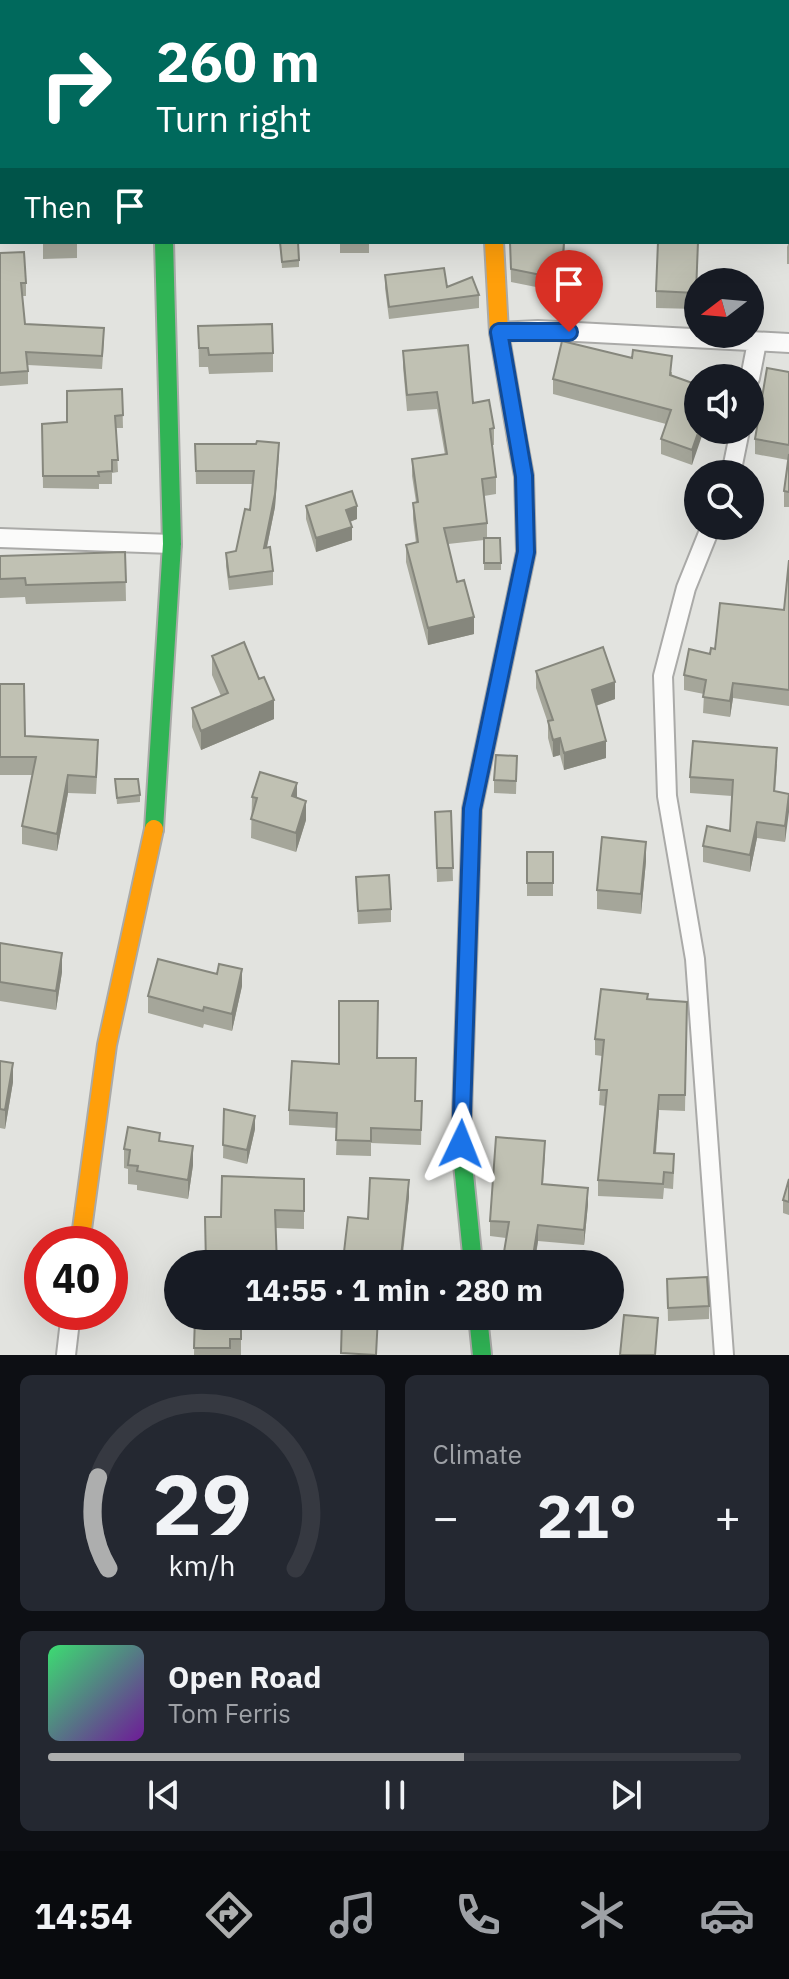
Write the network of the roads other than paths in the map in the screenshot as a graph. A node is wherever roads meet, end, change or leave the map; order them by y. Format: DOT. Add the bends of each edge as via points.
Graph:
graph roads {
  1 [pos="164,244"];
  2 [pos="494,244"];
  3 [pos="499,332"];
  4 [pos="684,338"];
  5 [pos="764,342"];
  6 [pos="789,343"];
  7 [pos="0,538"];
  8 [pos="705,540"];
  9 [pos="172,544"];
  10 [pos="82,1226"];
  11 [pos="472,1250"];
  12 [pos="69,1330"];
  13 [pos="479,1330"];
  14 [pos="66,1355"];
  15 [pos="482,1355"];
  16 [pos="724,1355"];
  1 -- 9 [label="street"];
  2 -- 3 [label="street"];
  3 -- 4 [label="street"];
  3 -- 11 [label="street" via="524,476 526,552 472,809 461,1144"];
  5 -- 6 [label="street"];
  7 -- 9 [label="street"];
  8 -- 16 [label="street" via="686,588 663,676 667,796 695,959"];
  9 -- 10 [label="street" via="154,834 107,1045"];
  12 -- 14 [label="street"];
  13 -- 15 [label="street"];
}
